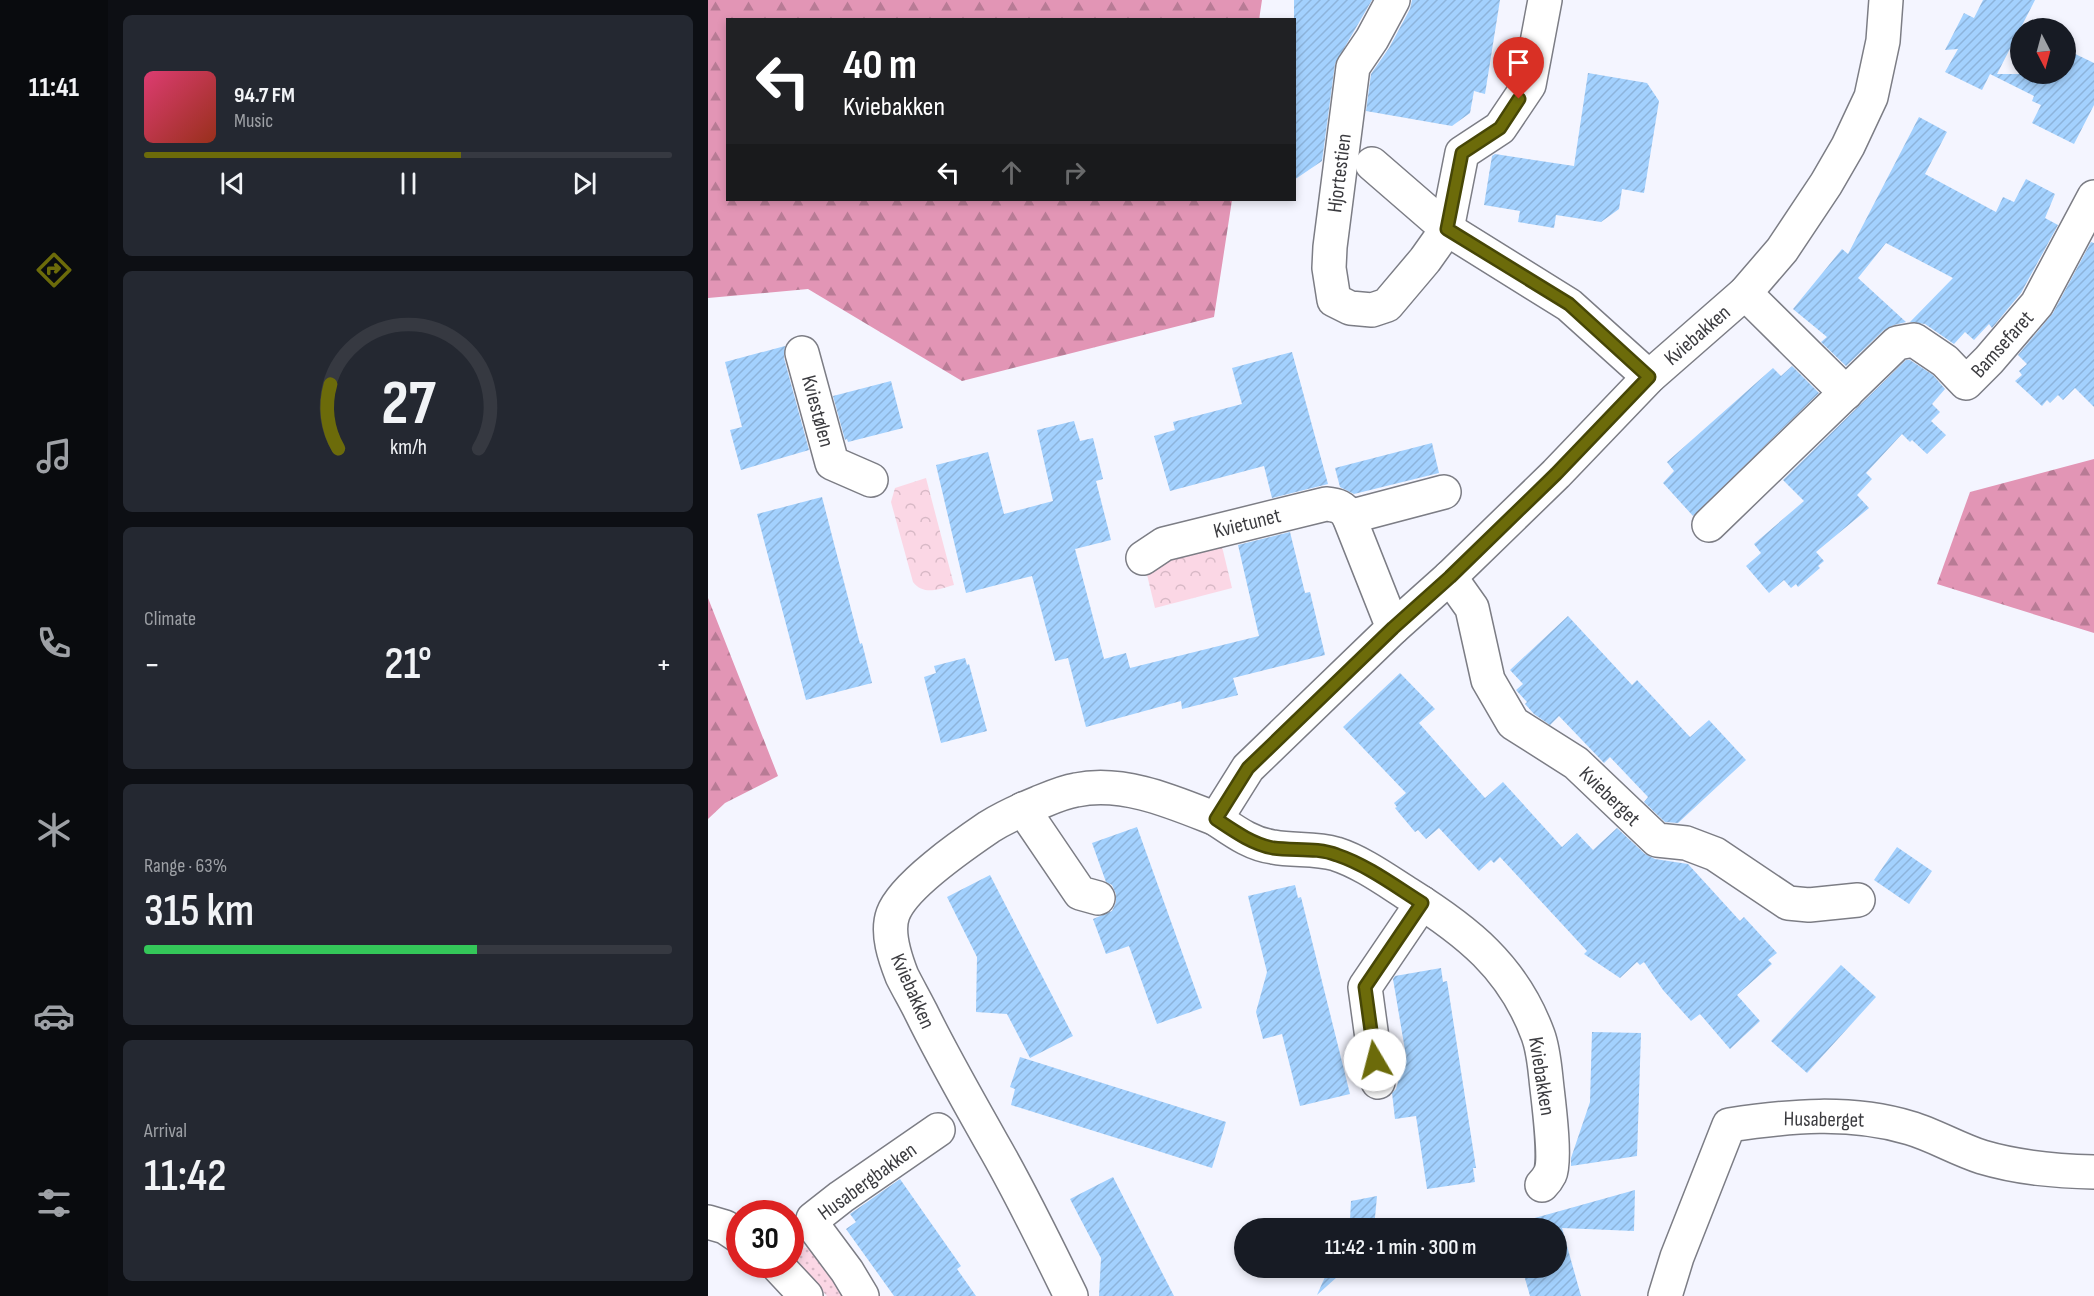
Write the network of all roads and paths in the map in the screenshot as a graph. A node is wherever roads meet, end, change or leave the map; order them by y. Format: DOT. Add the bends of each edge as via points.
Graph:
graph roads {
  1 [pos="1393,0"];
  2 [pos="1545,0"];
  3 [pos="1886,0"];
  4 [pos="1372,165"];
  5 [pos="2094,197"];
  6 [pos="1447,229"];
  7 [pos="1745,292"];
  8 [pos="802,353"];
  9 [pos="1649,377"];
  10 [pos="1846,393"];
  11 [pos="871,480"];
  12 [pos="1444,492"];
  13 [pos="1349,517"];
  14 [pos="1709,525"];
  15 [pos="1143,558"];
  16 [pos="1450,577"];
  17 [pos="1393,628"];
  18 [pos="1023,809"];
  19 [pos="1216,819"];
  20 [pos="1098,898"];
  21 [pos="1858,900"];
  22 [pos="1422,903"];
  23 [pos="1378,1082"];
  24 [pos="938,1130"];
  25 [pos="2094,1172"];
  26 [pos="1542,1185"];
  27 [pos="708,1222"];
  28 [pos="726,1228"];
  29 [pos="789,1278"];
  30 [pos="806,1296"];
  31 [pos="862,1296"];
  32 [pos="1071,1296"];
  33 [pos="1665,1296"];
  1 -- 6 [label="street, Hjortestien" via="1353,67 1329,268 1334,300 1350,308 1372,310 1387,305"];
  2 -- 6 [label="street" via="1529,85 1500,128 1462,153"];
  3 -- 7 [label="street, Kviebakken" via="1883,41 1871,97 1848,146 1782,250"];
  4 -- 6 [label="street"];
  5 -- 10 [label="street, Bamsefaret" via="2037,304 1966,384 1946,361 1914,340 1897,343"];
  6 -- 9 [label="street" via="1569,304"];
  7 -- 9 [label="street, Kviebakken"];
  7 -- 10 [label="street"];
  8 -- 11 [label="street, Kviestølen" via="832,463"];
  9 -- 16 [label="street, Kviebakken"];
  10 -- 14 [label="street, Bamsefaret"];
  12 -- 13 [label="street"];
  13 -- 15 [label="street, Kvietunet" via="1345,510 1326,504 1164,544"];
  13 -- 17 [label="street"];
  16 -- 17 [label="street, Kviebakken"];
  16 -- 21 [label="street, Kvieberget" via="1472,608 1488,680 1514,723 1576,764 1657,840 1686,843 1715,854 1788,903"];
  17 -- 19 [label="street, Kviebakken" via="1248,768"];
  18 -- 19 [label="street, Kviebakken" via="1078,789 1115,789 1137,792"];
  18 -- 20 [label="street" via="1080,894"];
  18 -- 32 [label="street, Kviebakken" via="929,871 892,915 892,941 902,976"];
  19 -- 22 [label="street, Kviebakken" via="1255,843 1336,854"];
  22 -- 23 [label="street" via="1365,987"];
  22 -- 26 [label="street, Kviebakken" via="1463,932 1505,973 1522,998 1539,1036 1552,1154 1551,1173"];
  24 -- 31 [label="street, Husabergbakken" via="813,1219 812,1224"];
  25 -- 33 [label="street, Husaberget" via="2036,1169 1980,1156 1910,1128 1869,1119 1787,1116 1729,1125"];
  27 -- 28 [label="street"];
  29 -- 30 [label="street"];
}
